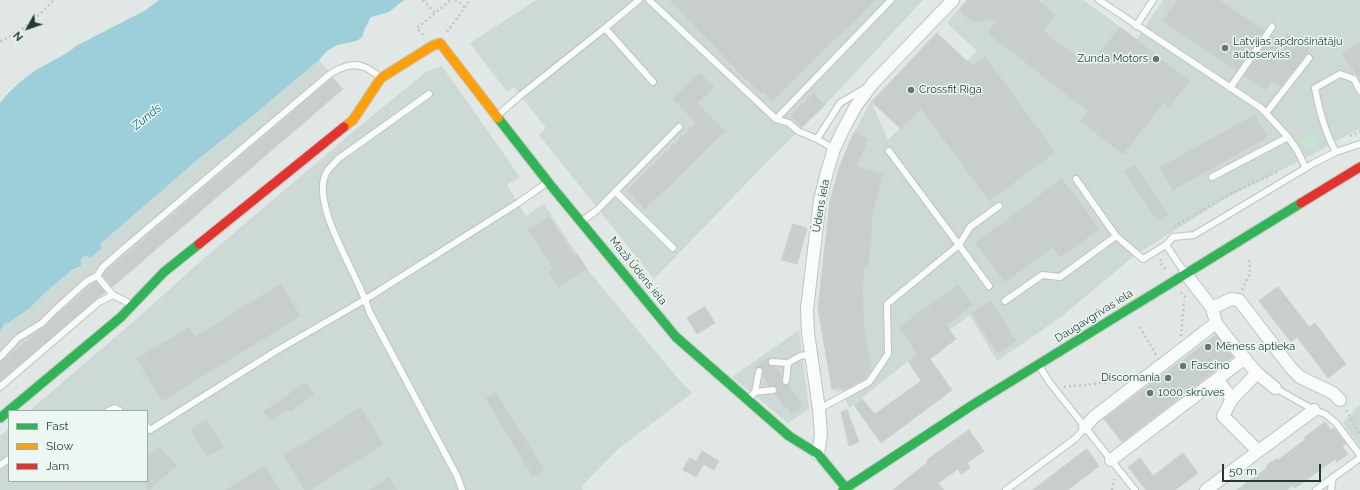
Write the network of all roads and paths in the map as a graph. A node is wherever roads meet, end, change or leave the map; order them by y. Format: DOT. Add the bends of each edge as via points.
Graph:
graph roads {
  1 [pos="54,0"];
  2 [pos="424,0"];
  3 [pos="451,0"];
  4 [pos="455,0"];
  5 [pos="470,0"];
  6 [pos="639,0"];
  7 [pos="649,0"];
  8 [pos="891,0"];
  9 [pos="953,0"];
  10 [pos="1099,0"];
  11 [pos="1154,0"];
  12 [pos="465,8"];
  13 [pos="435,12"];
  14 [pos="1136,26"];
  15 [pos="1272,27"];
  16 [pos="417,28"];
  17 [pos="605,28"];
  18 [pos="0,41"];
  19 [pos="440,42"];
  20 [pos="1309,58"];
  21 [pos="381,78"];
  22 [pos="653,82"];
  23 [pos="873,83"];
  24 [pos="1230,88"];
  25 [pos="1360,91"];
  26 [pos="429,94"];
  27 [pos="1266,113"];
  28 [pos="498,115"];
  29 [pos="776,119"];
  30 [pos="679,127"];
  31 [pos="1360,131"];
  32 [pos="1288,136"];
  33 [pos="817,139"];
  34 [pos="1360,144"];
  35 [pos="1347,148"];
  36 [pos="834,149"];
  37 [pos="889,151"];
  38 [pos="1336,152"];
  39 [pos="1360,167"];
  40 [pos="1306,168"];
  41 [pos="1282,170"];
  42 [pos="1212,177"];
  43 [pos="1076,179"];
  44 [pos="548,182"];
  45 [pos="616,192"];
  46 [pos="999,206"];
  47 [pos="581,222"];
  48 [pos="1172,228"];
  49 [pos="1116,236"];
  50 [pos="960,245"];
  51 [pos="1166,245"];
  52 [pos="673,248"];
  53 [pos="1249,260"];
  54 [pos="1160,262"];
  55 [pos="1185,274"];
  56 [pos="97,276"];
  57 [pos="989,286"];
  58 [pos="113,295"];
  59 [pos="366,298"];
  60 [pos="1184,300"];
  61 [pos="1239,300"];
  62 [pos="1005,301"];
  63 [pos="132,305"];
  64 [pos="1212,308"];
  65 [pos="1216,323"];
  66 [pos="1140,328"];
  67 [pos="1183,348"];
  68 [pos="812,354"];
  69 [pos="0,357"];
  70 [pos="1245,358"];
  71 [pos="772,362"];
  72 [pos="788,363"];
  73 [pos="1038,364"];
  74 [pos="1162,364"];
  75 [pos="759,371"];
  76 [pos="1257,373"];
  77 [pos="1217,379"];
  78 [pos="786,381"];
  79 [pos="1121,381"];
  80 [pos="1060,383"];
  81 [pos="0,386"];
  82 [pos="1275,388"];
  83 [pos="773,390"];
  84 [pos="755,392"];
  85 [pos="1232,399"];
  86 [pos="747,400"];
  87 [pos="1340,400"];
  88 [pos="819,409"];
  89 [pos="10,410"];
  90 [pos="1314,410"];
  91 [pos="8,411"];
  92 [pos="0,418"];
  93 [pos="1350,419"];
  94 [pos="1085,427"];
  95 [pos="148,428"];
  96 [pos="1360,436"];
  97 [pos="1258,451"];
  98 [pos="818,454"];
  99 [pos="1360,456"];
  100 [pos="8,459"];
  101 [pos="1111,460"];
  102 [pos="0,466"];
  103 [pos="1333,477"];
  104 [pos="845,489"];
  105 [pos="462,490"];
  106 [pos="1006,490"];
  107 [pos="1135,490"];
  108 [pos="1206,490"];
  109 [pos="1316,490"];
  110 [pos="1331,490"];
  1 -- 18 [label="path" via="14,35"];
  2 -- 13 [label="path"];
  3 -- 13 [label="path"];
  4 -- 12 [label="path"];
  5 -- 12 [label="path"];
  6 -- 17 [label="lane"];
  7 -- 29 [label="lane"];
  8 -- 29 [label="lane"];
  9 -- 23 [label="street, Ūdens iela"];
  10 -- 14 [label="lane"];
  11 -- 14 [label="lane"];
  12 -- 19 [label="path"];
  13 -- 16 [label="path"];
  14 -- 24 [label="lane"];
  15 -- 24 [label="lane"];
  17 -- 22 [label="lane"];
  17 -- 28 [label="lane"];
  19 -- 21 [label="street"];
  19 -- 28 [label="street, Mazā Ūdens iela"];
  20 -- 27 [label="lane"];
  21 -- 56 [label="lane" via="363,66 350,65 330,74 127,246 103,267"];
  21 -- 63 [label="street" via="353,120 164,272"];
  23 -- 33 [label="lane" via="840,103"];
  23 -- 36 [label="street, Ūdens iela" via="856,106"];
  24 -- 27 [label="lane"];
  25 -- 38 [label="lane" via="1354,79 1340,74 1315,88 1319,108"];
  26 -- 59 [label="lane" via="338,159 326,173 322,191 329,220 349,267"];
  27 -- 32 [label="lane"];
  28 -- 44 [label="street, Mazā Ūdens iela"];
  29 -- 33 [label="lane" via="789,123 798,131"];
  30 -- 45 [label="lane"];
  31 -- 35 [label="path" via="1345,139"];
  32 -- 40 [label="lane"];
  32 -- 42 [label="lane"];
  33 -- 36 [label="lane"];
  34 -- 35 [label="lane"];
  35 -- 38 [label="lane"];
  36 -- 68 [label="street, Ūdens iela" via="820,200 815,233 807,310"];
  37 -- 50 [label="lane"];
  38 -- 40 [label="lane"];
  39 -- 55 [label="street, Daugavgrīvas iela"];
  40 -- 51 [label="lane" via="1194,235 1172,237"];
  41 -- 48 [label="path" via="1228,195"];
  43 -- 49 [label="lane"];
  44 -- 47 [label="street, Mazā Ūdens iela"];
  44 -- 59 [label="lane"];
  45 -- 47 [label="lane"];
  45 -- 52 [label="lane"];
  46 -- 50 [label="lane" via="970,227"];
  47 -- 86 [label="street, Mazā Ūdens iela" via="676,337"];
  49 -- 51 [label="lane" via="1143,259"];
  49 -- 62 [label="lane" via="1060,277 1042,275"];
  50 -- 57 [label="lane"];
  50 -- 88 [label="lane" via="887,304 888,354 869,382"];
  51 -- 54 [label="path"];
  51 -- 55 [label="lane"];
  53 -- 61 [label="path" via="1250,273"];
  55 -- 64 [label="street"];
  55 -- 73 [label="street, Daugavgrīvas iela"];
  56 -- 58 [label="lane"];
  56 -- 69 [label="lane" via="87,281 42,323 18,338"];
  58 -- 63 [label="lane"];
  58 -- 81 [label="lane" via="99,302"];
  59 -- 95 [label="lane" via="150,430"];
  59 -- 105 [label="lane" via="369,311 457,476"];
  60 -- 67 [label="path" via="1181,334"];
  61 -- 64 [label="street" via="1231,299"];
  61 -- 87 [label="street" via="1300,377 1333,392"];
  63 -- 89 [label="street"];
  64 -- 65 [label="street"];
  65 -- 67 [label="street"];
  65 -- 70 [label="street"];
  66 -- 74 [label="path"];
  67 -- 74 [label="street"];
  68 -- 72 [label="lane" via="800,356"];
  68 -- 88 [label="street, Ūdens iela"];
  70 -- 76 [label="street"];
  70 -- 77 [label="street"];
  71 -- 72 [label="lane"];
  72 -- 78 [label="lane"];
  73 -- 94 [label="lane"];
  73 -- 104 [label="street, Daugavgrīvas iela"];
  74 -- 94 [label="street" via="1094,417"];
  75 -- 84 [label="lane"];
  76 -- 82 [label="street"];
  76 -- 85 [label="street"];
  77 -- 85 [label="street"];
  77 -- 101 [label="street"];
  79 -- 80 [label="path" via="1063,388"];
  82 -- 90 [label="lane"];
  83 -- 84 [label="lane"];
  84 -- 86 [label="lane"];
  85 -- 97 [label="street" via="1223,416"];
  86 -- 98 [label="street, Mazā Ūdens iela" via="789,436"];
  88 -- 98 [label="street, Ūdens iela" via="821,435"];
  90 -- 97 [label="street"];
  90 -- 99 [label="lane" via="1325,414 1336,423"];
  91 -- 92 [label="street"];
  93 -- 96 [label="path"];
  94 -- 101 [label="lane"];
  94 -- 106 [label="lane" via="1076,438"];
  97 -- 108 [label="street"];
  98 -- 104 [label="street, Mazā Ūdens iela"];
  99 -- 103 [label="lane"];
  100 -- 102 [label="lane"];
  101 -- 107 [label="lane"];
  103 -- 109 [label="lane"];
  103 -- 110 [label="lane"];
}
